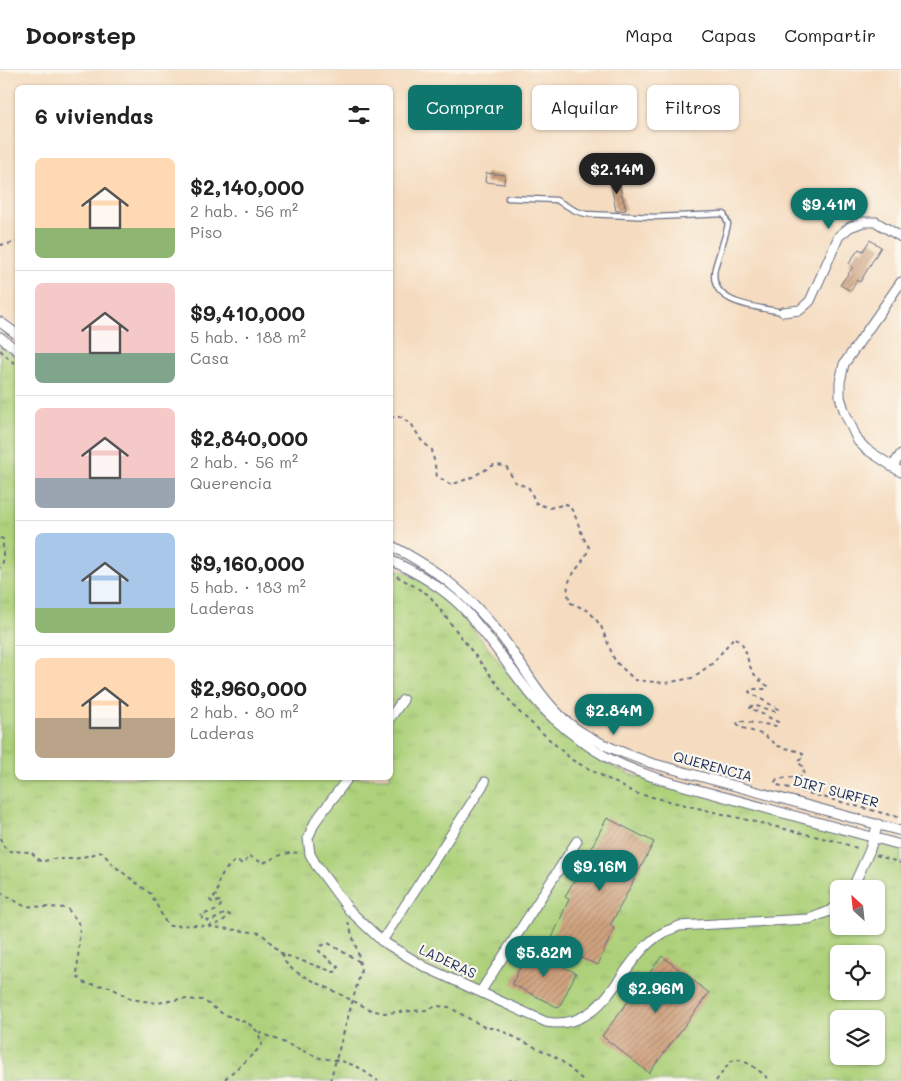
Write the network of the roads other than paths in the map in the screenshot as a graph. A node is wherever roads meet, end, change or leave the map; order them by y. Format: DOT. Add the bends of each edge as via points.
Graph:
graph roads {
  1 [pos="508,198"];
  2 [pos="901,237"];
  3 [pos="901,282"];
  4 [pos="783,312"];
  5 [pos="0,322"];
  6 [pos="15,333"];
  7 [pos="0,337"];
  8 [pos="15,348"];
  9 [pos="901,454"];
  10 [pos="892,467"];
  11 [pos="901,472"];
  12 [pos="393,547"];
  13 [pos="393,562"];
  14 [pos="402,700"];
  15 [pos="393,714"];
  16 [pos="555,716"];
  17 [pos="346,780"];
  18 [pos="485,782"];
  19 [pos="878,824"];
  20 [pos="901,831"];
  21 [pos="874,839"];
  22 [pos="577,841"];
  23 [pos="901,846"];
  24 [pos="856,880"];
  25 [pos="830,911"];
  26 [pos="382,942"];
  27 [pos="481,991"];
  1 -- 4 [label="lane" via="556,200 576,211 595,215 724,214 728,224 715,270 718,291 731,300"];
  2 -- 4 [label="street" via="876,222 850,226 840,236 810,301 800,310"];
  3 -- 10 [label="street" via="844,364 840,382 845,414 858,441"];
  5 -- 6 [label="street"];
  7 -- 8 [label="street"];
  9 -- 10 [label="street"];
  10 -- 11 [label="street"];
  12 -- 16 [label="street, QUERENCIA" via="440,573 479,610"];
  13 -- 16 [label="street, QUERENCIA" via="435,584 460,605"];
  14 -- 15 [label="street"];
  16 -- 19 [label="street, QUERENCIA" via="612,748 651,763"];
  16 -- 21 [label="street, QUERENCIA" via="608,760 634,771"];
  17 -- 26 [label="street, LADERAS" via="315,822 308,838 310,854 349,910"];
  18 -- 26 [label="street"];
  19 -- 20 [label="street, QUERENCIA"];
  19 -- 21 [label="street"];
  21 -- 23 [label="street, QUERENCIA"];
  21 -- 24 [label="street"];
  22 -- 27 [label="street"];
  25 -- 27 [label="street, LADERAS" via="808,919 679,926 646,946 603,1001 585,1017 560,1025 546,1022"];
  26 -- 27 [label="street, LADERAS" via="425,967"];
}
